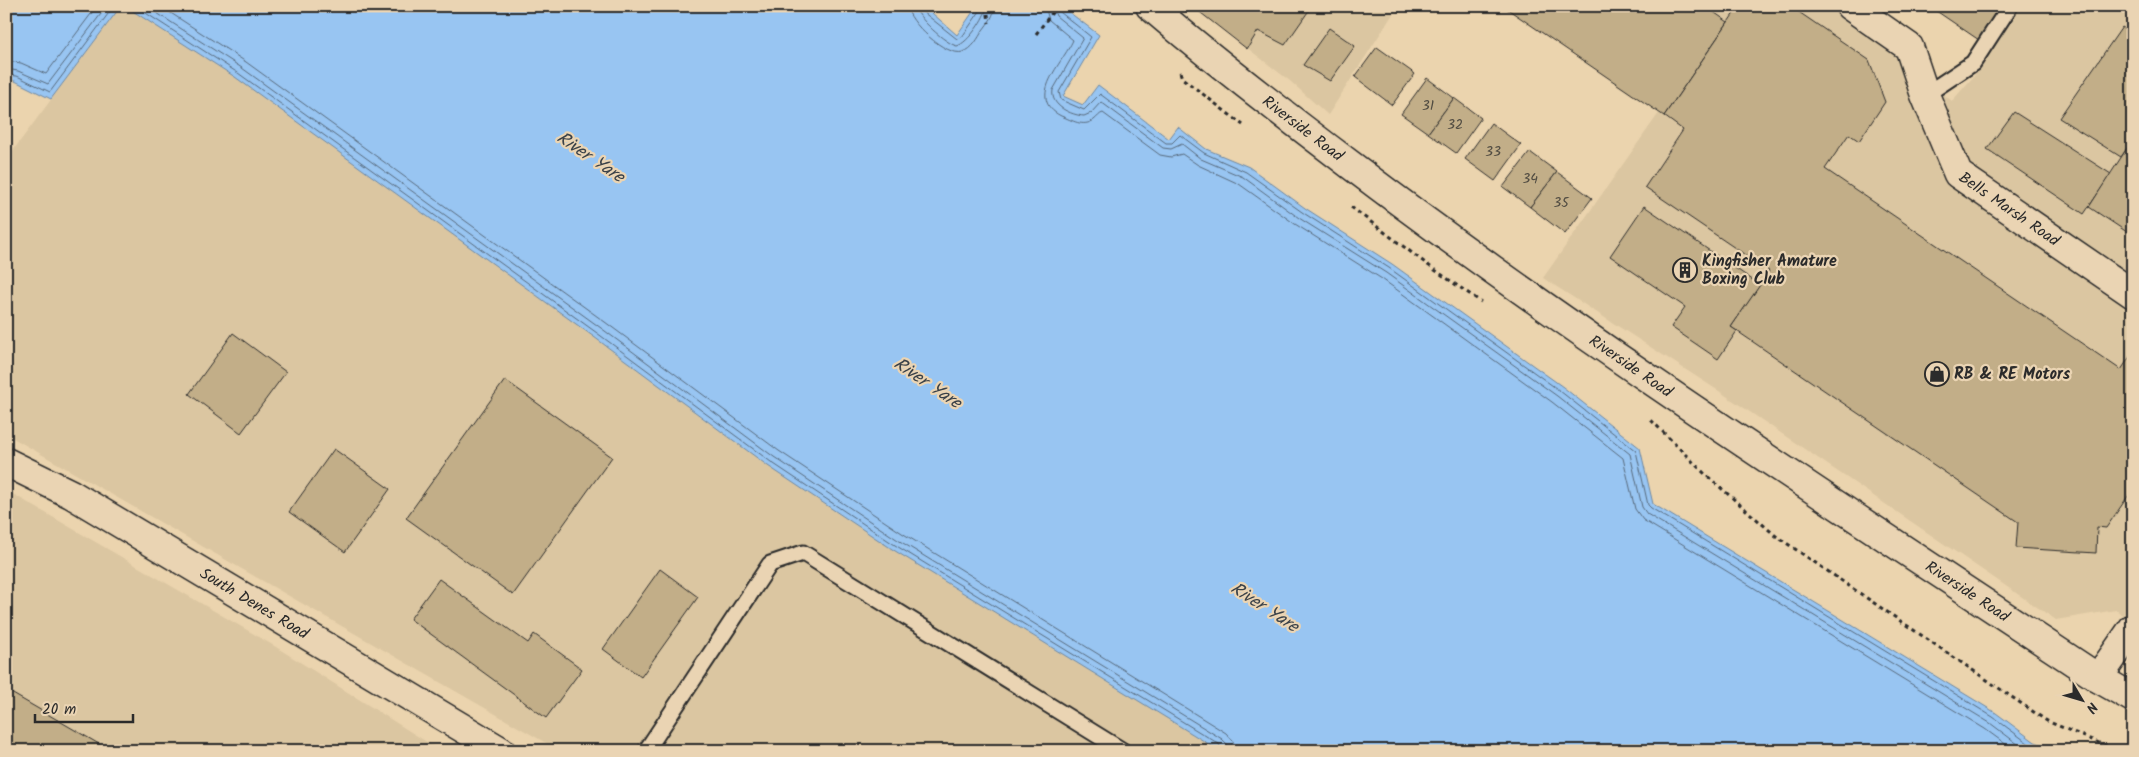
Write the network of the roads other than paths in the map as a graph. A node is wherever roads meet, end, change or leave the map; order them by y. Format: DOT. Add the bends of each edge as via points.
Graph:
graph roads {
  1 [pos="1150,6"];
  2 [pos="1850,6"];
  3 [pos="2010,6"];
  4 [pos="1925,96"];
  5 [pos="2133,294"];
  6 [pos="6,462"];
  7 [pos="2133,628"];
  8 [pos="2098,678"];
  9 [pos="2133,698"];
  10 [pos="501,751"];
  11 [pos="646,751"];
  12 [pos="1123,751"];
  1 -- 8 [label="street, Riverside Road" via="1228,72 1442,234 1631,367"];
  2 -- 4 [label="street, Bells Marsh Road" via="1908,47"];
  3 -- 4 [label="lane" via="1973,63"];
  4 -- 5 [label="street, Bells Marsh Road" via="1958,174"];
  6 -- 10 [label="street, South Denes Road" via="71,494"];
  7 -- 8 [label="street"];
  8 -- 9 [label="street, Riverside Road"];
  11 -- 12 [label="lane" via="770,564 803,553"];
}
